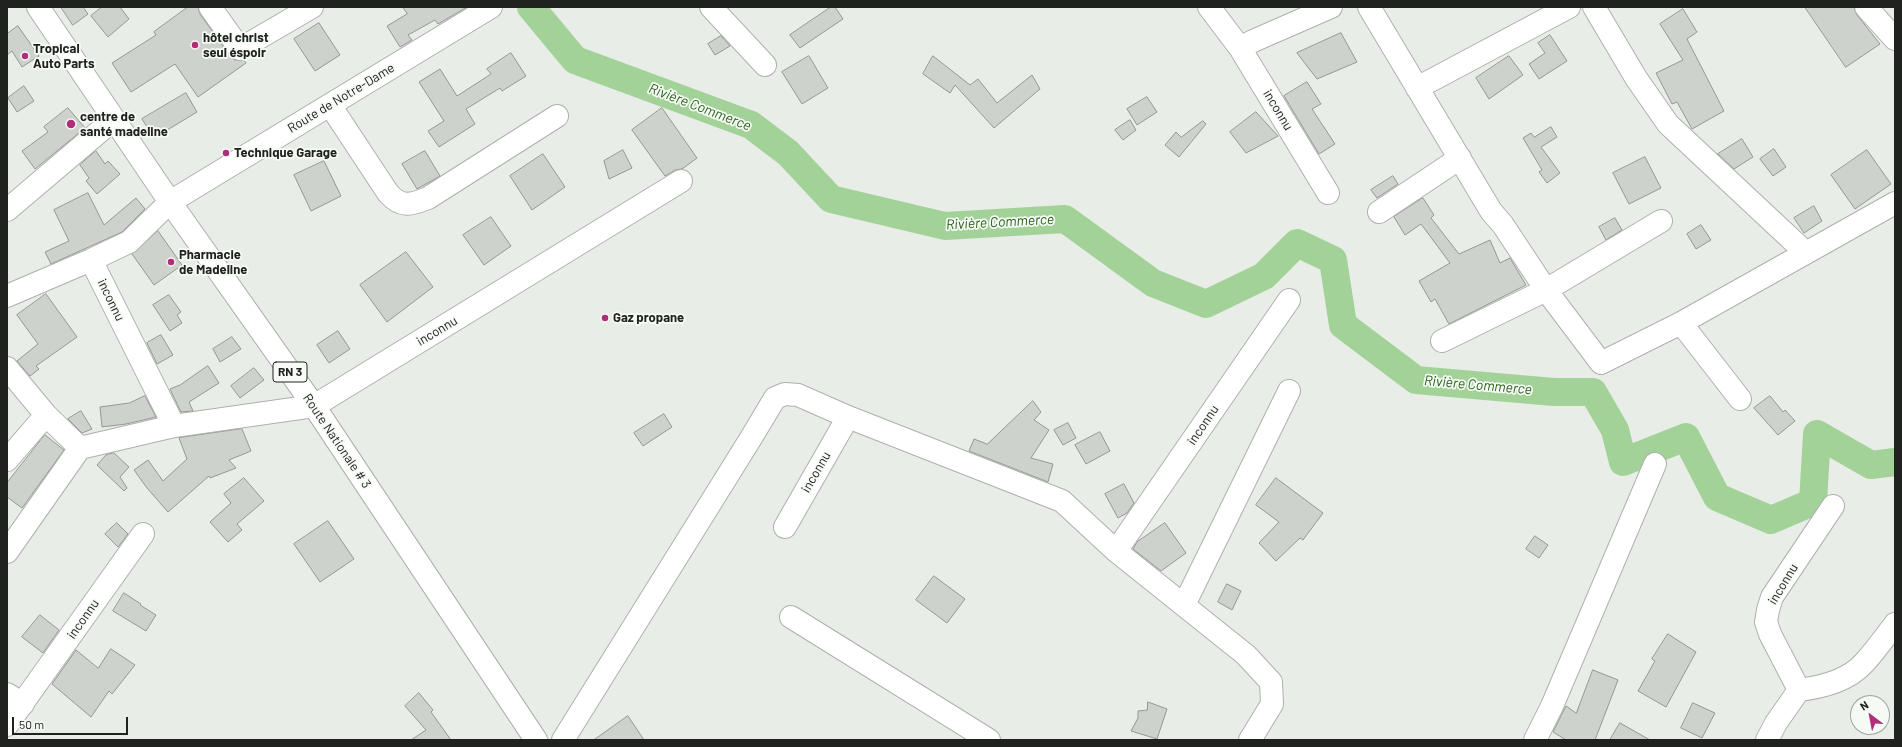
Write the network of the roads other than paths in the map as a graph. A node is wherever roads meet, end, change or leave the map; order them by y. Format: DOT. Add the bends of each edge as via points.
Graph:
graph roads {
  1 [pos="38,7"];
  2 [pos="210,7"];
  3 [pos="312,7"];
  4 [pos="491,7"];
  5 [pos="711,7"];
  6 [pos="1209,7"];
  7 [pos="1331,7"];
  8 [pos="1369,7"];
  9 [pos="1569,7"];
  10 [pos="1594,7"];
  11 [pos="1866,7"];
  12 [pos="1895,39"];
  13 [pos="1240,48"];
  14 [pos="765,65"];
  15 [pos="1417,88"];
  16 [pos="330,105"];
  17 [pos="557,116"];
  18 [pos="113,120"];
  19 [pos="1460,158"];
  20 [pos="682,181"];
  21 [pos="1328,193"];
  22 [pos="170,202"];
  23 [pos="1895,203"];
  24 [pos="7,210"];
  25 [pos="1379,212"];
  26 [pos="1661,220"];
  27 [pos="1805,252"];
  28 [pos="91,260"];
  29 [pos="1546,290"];
  30 [pos="7,296"];
  31 [pos="1289,300"];
  32 [pos="1681,322"];
  33 [pos="1442,341"];
  34 [pos="7,368"];
  35 [pos="1290,391"];
  36 [pos="1740,399"];
  37 [pos="314,406"];
  38 [pos="46,415"];
  39 [pos="848,417"];
  40 [pos="174,426"];
  41 [pos="80,448"];
  42 [pos="7,460"];
  43 [pos="1655,464"];
  44 [pos="1833,506"];
  45 [pos="785,527"];
  46 [pos="143,534"];
  47 [pos="1116,551"];
  48 [pos="7,552"];
  49 [pos="1184,605"];
  50 [pos="791,617"];
  51 [pos="1895,624"];
  52 [pos="1799,690"];
  53 [pos="15,699"];
  54 [pos="7,725"];
  55 [pos="536,740"];
  56 [pos="563,740"];
  57 [pos="989,740"];
  58 [pos="1250,740"];
  59 [pos="1535,740"];
  60 [pos="1767,740"];
  1 -- 18 [label="street, Route Nationale # 3 / RN 3"];
  2 -- 3 [label="street" via="240,49"];
  4 -- 16 [label="street, Route de Notre-Dame"];
  5 -- 14 [label="street"];
  6 -- 13 [label="street, inconnu"];
  7 -- 13 [label="street"];
  8 -- 15 [label="street"];
  9 -- 15 [label="street"];
  10 -- 27 [label="street" via="1636,78 1668,124"];
  11 -- 12 [label="street"];
  13 -- 21 [label="street, inconnu"];
  15 -- 19 [label="street"];
  16 -- 17 [label="street" via="388,193 395,202 403,204 415,204 428,198"];
  16 -- 22 [label="street, Route de Notre-Dame"];
  18 -- 22 [label="street, Route Nationale # 3 / RN 3"];
  18 -- 24 [label="street"];
  19 -- 25 [label="street"];
  19 -- 29 [label="street" via="1491,211"];
  20 -- 37 [label="street, inconnu"];
  22 -- 28 [label="street, Route de Notre-Dame" via="129,242"];
  22 -- 37 [label="street, Route Nationale # 3 / RN 3"];
  23 -- 27 [label="street"];
  26 -- 29 [label="street"];
  27 -- 32 [label="street"];
  28 -- 30 [label="street, Route de Notre-Dame"];
  28 -- 40 [label="street, inconnu"];
  29 -- 32 [label="street" via="1601,363"];
  29 -- 33 [label="street"];
  31 -- 47 [label="street, inconnu"];
  32 -- 36 [label="street"];
  34 -- 38 [label="street"];
  35 -- 49 [label="street"];
  37 -- 40 [label="street, inconnu"];
  37 -- 55 [label="street, Route Nationale # 3 / RN 3"];
  38 -- 41 [label="street"];
  38 -- 42 [label="street"];
  39 -- 45 [label="street, inconnu"];
  39 -- 47 [label="street" via="1062,501"];
  39 -- 56 [label="street" via="798,395 785,394 774,398"];
  40 -- 41 [label="street, inconnu"];
  41 -- 48 [label="street"];
  43 -- 59 [label="street" via="1552,706"];
  44 -- 52 [label="street, inconnu" via="1772,597 1768,610 1766,622 1770,634"];
  46 -- 53 [label="street, inconnu"];
  47 -- 49 [label="street"];
  49 -- 58 [label="street" via="1246,655 1270,682 1272,704"];
  50 -- 57 [label="street"];
  51 -- 52 [label="street" via="1864,664 1844,678 1820,688"];
  52 -- 60 [label="street"];
  53 -- 54 [label="street, inconnu"];
}
